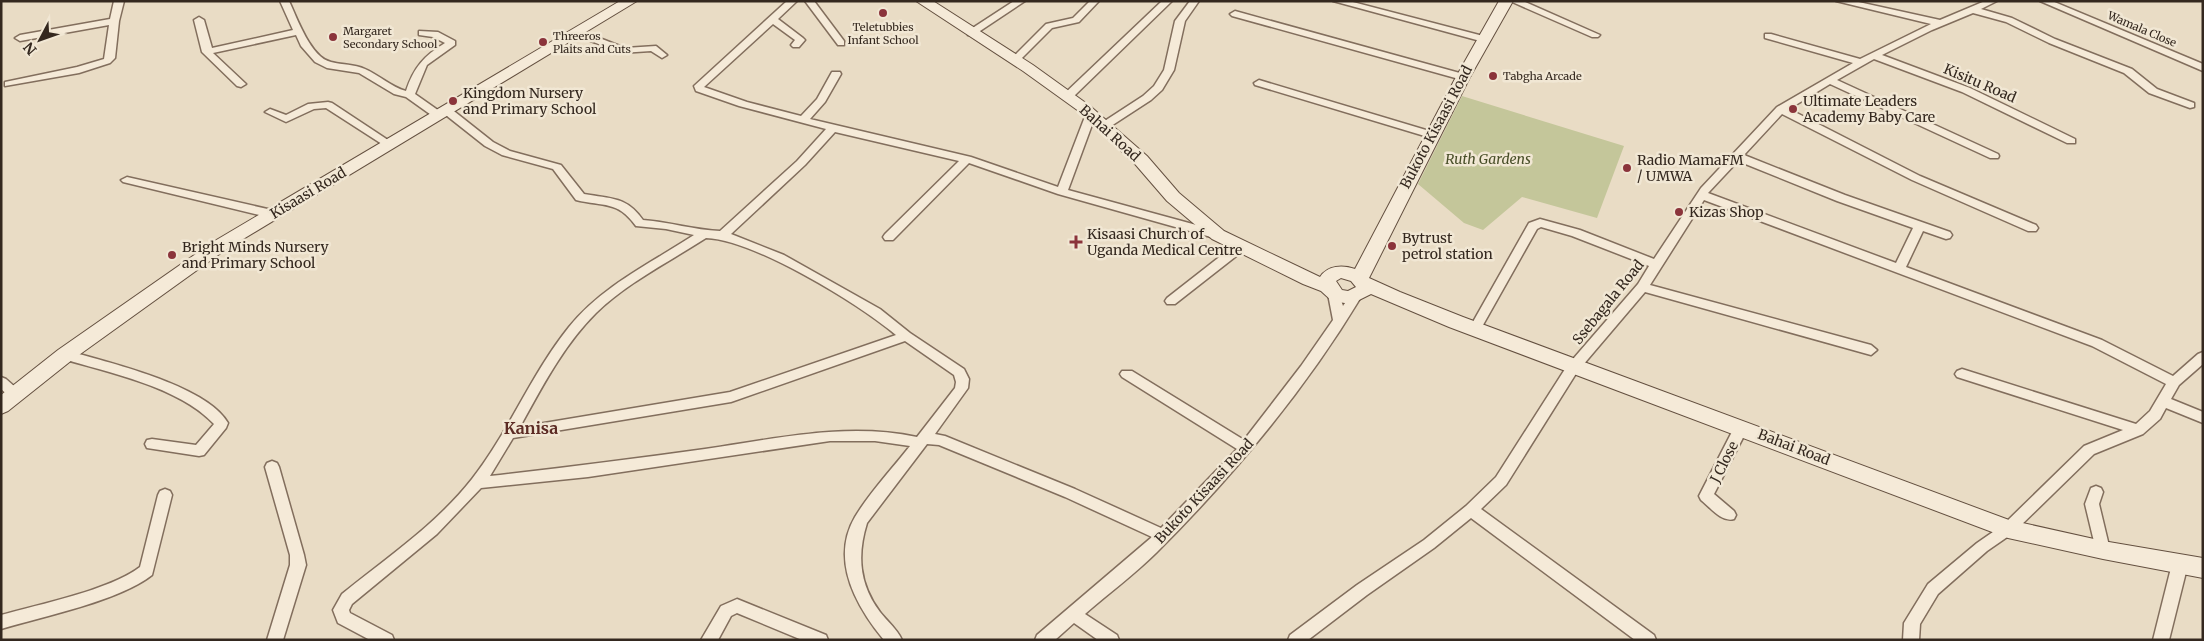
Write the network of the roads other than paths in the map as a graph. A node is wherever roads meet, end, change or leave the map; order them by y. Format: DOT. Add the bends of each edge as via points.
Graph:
graph roads {
  1 [pos="119,1"];
  2 [pos="284,1"];
  3 [pos="630,1"];
  4 [pos="793,1"];
  5 [pos="809,1"];
  6 [pos="923,1"];
  7 [pos="1021,1"];
  8 [pos="1095,1"];
  9 [pos="1168,1"];
  10 [pos="1195,1"];
  11 [pos="1337,1"];
  12 [pos="1506,1"];
  13 [pos="1514,1"];
  14 [pos="1840,1"];
  15 [pos="1993,1"];
  16 [pos="2044,1"];
  17 [pos="1974,10"];
  18 [pos="1236,14"];
  19 [pos="772,19"];
  20 [pos="199,20"];
  21 [pos="114,21"];
  22 [pos="1940,23"];
  23 [pos="300,31"];
  24 [pos="971,32"];
  25 [pos="422,33"];
  26 [pos="579,33"];
  27 [pos="1596,34"];
  28 [pos="1768,36"];
  29 [pos="20,38"];
  30 [pos="1484,39"];
  31 [pos="842,43"];
  32 [pos="796,45"];
  33 [pos="207,52"];
  34 [pos="662,55"];
  35 [pos="1875,56"];
  36 [pos="1015,60"];
  37 [pos="1861,62"];
  38 [pos="2203,68"];
  39 [pos="836,74"];
  40 [pos="1462,77"];
  41 [pos="1830,80"];
  42 [pos="1259,83"];
  43 [pos="9,84"];
  44 [pos="241,84"];
  45 [pos="410,96"];
  46 [pos="1068,96"];
  47 [pos="2190,105"];
  48 [pos="1781,109"];
  49 [pos="270,112"];
  50 [pos="442,113"];
  51 [pos="1091,114"];
  52 [pos="804,119"];
  53 [pos="1104,126"];
  54 [pos="834,128"];
  55 [pos="1432,135"];
  56 [pos="2071,141"];
  57 [pos="389,144"];
  58 [pos="1736,156"];
  59 [pos="1994,156"];
  60 [pos="967,159"];
  61 [pos="127,180"];
  62 [pos="1062,192"];
  63 [pos="1702,195"];
  64 [pos="272,214"];
  65 [pos="1920,226"];
  66 [pos="2032,228"];
  67 [pos="704,234"];
  68 [pos="723,235"];
  69 [pos="1218,235"];
  70 [pos="1946,235"];
  71 [pos="889,237"];
  72 [pos="1240,246"];
  73 [pos="1657,265"];
  74 [pos="1290,268"];
  75 [pos="1898,270"];
  76 [pos="1347,285"];
  77 [pos="1642,287"];
  78 [pos="1393,297"];
  79 [pos="1171,301"];
  80 [pos="1339,319"];
  81 [pos="1476,329"];
  82 [pos="906,336"];
  83 [pos="1871,350"];
  84 [pos="65,354"];
  85 [pos="2203,357"];
  86 [pos="1574,366"];
  87 [pos="1127,374"];
  88 [pos="1962,374"];
  89 [pos="1,382"];
  90 [pos="2174,382"];
  91 [pos="16,394"];
  92 [pos="2164,401"];
  93 [pos="1,406"];
  94 [pos="2203,418"];
  95 [pos="1742,428"];
  96 [pos="2138,430"];
  97 [pos="508,434"];
  98 [pos="921,440"];
  99 [pos="152,444"];
  100 [pos="1246,448"];
  101 [pos="272,467"];
  102 [pos="477,484"];
  103 [pos="2096,492"];
  104 [pos="165,495"];
  105 [pos="1471,510"];
  106 [pos="1729,515"];
  107 [pos="2008,529"];
  108 [pos="1163,535"];
  109 [pos="2103,550"];
  110 [pos="2180,564"];
  111 [pos="2203,568"];
  112 [pos="1073,614"];
  113 [pos="1,622"];
  114 [pos="275,640"];
  115 [pos="386,640"];
  116 [pos="709,640"];
  117 [pos="820,640"];
  118 [pos="894,640"];
  119 [pos="1043,640"];
  120 [pos="1110,640"];
  121 [pos="1296,640"];
  122 [pos="1648,640"];
  123 [pos="1911,640"];
  124 [pos="2161,640"];
  1 -- 21 [label="street"];
  2 -- 23 [label="street"];
  3 -- 26 [label="main road, Kisaasi Road"];
  4 -- 19 [label="street"];
  5 -- 31 [label="street"];
  6 -- 24 [label="street, Bahai Road"];
  7 -- 24 [label="street"];
  8 -- 36 [label="street" via="1076,20 1049,26"];
  9 -- 46 [label="street"];
  10 -- 53 [label="street" via="1180,21 1169,70 1158,88"];
  11 -- 30 [label="street"];
  12 -- 30 [label="main road, Bukoto Kisaasi Road"];
  13 -- 27 [label="street"];
  14 -- 22 [label="street"];
  15 -- 17 [label="street, Ssebagala Road"];
  16 -- 38 [label="street, Wamala Close"];
  17 -- 22 [label="street, Ssebagala Road"];
  17 -- 47 [label="street" via="2009,20 2128,71 2153,91"];
  18 -- 40 [label="street"];
  19 -- 32 [label="street" via="797,36 800,40"];
  19 -- 52 [label="street" via="698,88 742,104"];
  20 -- 33 [label="street"];
  21 -- 29 [label="street"];
  21 -- 43 [label="street" via="110,58 105,62"];
  22 -- 35 [label="street, Ssebagala Road"];
  23 -- 33 [label="street"];
  23 -- 45 [label="street" via="306,46 318,60 327,65 355,68"];
  24 -- 36 [label="street, Bahai Road"];
  25 -- 45 [label="street" via="435,34 452,43 431,55 419,68"];
  26 -- 34 [label="street" via="624,51 653,48"];
  26 -- 50 [label="main road, Kisaasi Road"];
  28 -- 37 [label="street"];
  30 -- 40 [label="main road, Bukoto Kisaasi Road"];
  33 -- 44 [label="street"];
  35 -- 37 [label="street, Ssebagala Road"];
  35 -- 56 [label="street, Kisitu Road" via="1966,90"];
  36 -- 46 [label="street, Bahai Road"];
  37 -- 41 [label="street, Ssebagala Road"];
  39 -- 52 [label="street"];
  40 -- 55 [label="main road, Bukoto Kisaasi Road"];
  41 -- 48 [label="street, Ssebagala Road"];
  41 -- 59 [label="street"];
  42 -- 55 [label="street"];
  45 -- 50 [label="street"];
  46 -- 51 [label="street, Bahai Road"];
  48 -- 58 [label="street, Ssebagala Road"];
  48 -- 66 [label="street" via="1916,178"];
  49 -- 57 [label="street" via="286,119 312,106 328,105"];
  50 -- 57 [label="main road, Kisaasi Road"];
  50 -- 67 [label="street" via="506,153 557,167 580,197 628,207 640,223"];
  51 -- 53 [label="street, Bahai Road"];
  51 -- 62 [label="street"];
  52 -- 54 [label="street"];
  53 -- 69 [label="street, Bahai Road" via="1141,160 1173,197"];
  54 -- 60 [label="street"];
  54 -- 68 [label="street" via="802,163"];
  55 -- 76 [label="main road, Bukoto Kisaasi Road" via="1370,255"];
  57 -- 64 [label="main road, Kisaasi Road"];
  58 -- 63 [label="street, Ssebagala Road"];
  58 -- 65 [label="street"];
  60 -- 62 [label="street"];
  60 -- 71 [label="street"];
  61 -- 64 [label="street"];
  62 -- 69 [label="street"];
  63 -- 73 [label="street, Ssebagala Road"];
  63 -- 75 [label="street"];
  64 -- 84 [label="main road, Kisaasi Road" via="219,246"];
  65 -- 70 [label="street"];
  65 -- 75 [label="street"];
  67 -- 68 [label="street"];
  67 -- 97 [label="street" via="592,310 564,345"];
  68 -- 82 [label="street" via="780,258 846,294"];
  69 -- 72 [label="street, Bahai Road"];
  72 -- 74 [label="street, Bahai Road"];
  72 -- 79 [label="street"];
  73 -- 77 [label="street, Ssebagala Road"];
  73 -- 81 [label="street" via="1576,233 1540,223 1533,226"];
  74 -- 76 [label="main road, Bahai Road" via="1309,280"];
  75 -- 90 [label="street" via="2097,343"];
  76 -- 78 [label="main road, Bahai Road"];
  76 -- 80 [label="street, Bukoto Kisaasi Road"];
  76 -- 80 [label="street"];
  77 -- 83 [label="street"];
  77 -- 86 [label="street, Ssebagala Road"];
  78 -- 81 [label="street, Bahai Road"];
  80 -- 100 [label="street, Bukoto Kisaasi Road"];
  81 -- 86 [label="street, Bahai Road"];
  82 -- 97 [label="street" via="731,397"];
  82 -- 98 [label="street" via="959,372 964,383"];
  84 -- 91 [label="main road, Kisaasi Road"];
  84 -- 99 [label="street" via="179,392 216,416 221,423 199,450"];
  85 -- 90 [label="street"];
  86 -- 95 [label="street, Bahai Road"];
  86 -- 105 [label="street, Ssebagala Road" via="1510,469"];
  87 -- 100 [label="street"];
  88 -- 96 [label="street"];
  89 -- 91 [label="street"];
  90 -- 92 [label="street"];
  91 -- 93 [label="main road, Kisaasi Road"];
  92 -- 94 [label="street"];
  92 -- 96 [label="street" via="2155,415"];
  95 -- 106 [label="street, J Close" via="1706,496"];
  95 -- 107 [label="street, Bahai Road"];
  96 -- 107 [label="street" via="2089,450"];
  97 -- 102 [label="street"];
  98 -- 102 [label="street" via="860,434 830,436"];
  98 -- 108 [label="street" via="940,440"];
  98 -- 118 [label="street" via="869,508 854,539 854,582"];
  100 -- 108 [label="street, Bukoto Kisaasi Road"];
  101 -- 114 [label="street" via="298,565"];
  102 -- 115 [label="street" via="342,605 344,618"];
  103 -- 109 [label="street" via="2092,504"];
  104 -- 113 [label="street" via="143,574 122,584"];
  105 -- 121 [label="street, Ssebagala Road"];
  105 -- 122 [label="street"];
  107 -- 109 [label="street, Bahai Road"];
  107 -- 123 [label="street" via="1933,589 1912,622"];
  108 -- 112 [label="street, Bukoto Kisaasi Road"];
  109 -- 110 [label="street, Bahai Road"];
  110 -- 111 [label="street, Bahai Road"];
  110 -- 124 [label="street"];
  112 -- 119 [label="street, Bukoto Kisaasi Road"];
  112 -- 120 [label="street"];
  116 -- 117 [label="street" via="726,612 737,606"];
}
